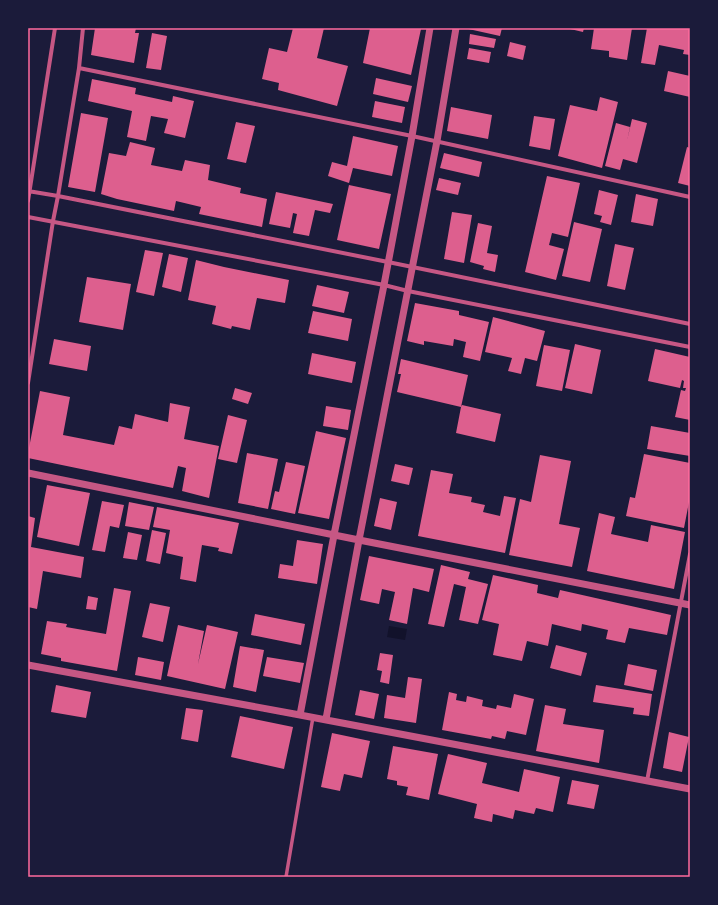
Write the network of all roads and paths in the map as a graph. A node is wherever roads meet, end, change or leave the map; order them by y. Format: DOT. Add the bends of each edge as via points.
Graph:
graph roads {
  1 [pos="55,28"];
  2 [pos="84,28"];
  3 [pos="430,28"];
  4 [pos="456,28"];
  5 [pos="79,68"];
  6 [pos="412,136"];
  7 [pos="437,141"];
  8 [pos="29,191"];
  9 [pos="58,196"];
  10 [pos="690,198"];
  11 [pos="28,201"];
  12 [pos="28,217"];
  13 [pos="53,221"];
  14 [pos="388,262"];
  15 [pos="412,267"];
  16 [pos="384,285"];
  17 [pos="408,291"];
  18 [pos="690,324"];
  19 [pos="690,347"];
  20 [pos="28,383"];
  21 [pos="28,473"];
  22 [pos="334,535"];
  23 [pos="359,540"];
  24 [pos="690,554"];
  25 [pos="681,602"];
  26 [pos="690,604"];
  27 [pos="28,665"];
  28 [pos="300,715"];
  29 [pos="313,717"];
  30 [pos="326,720"];
  31 [pos="647,781"];
  32 [pos="690,789"];
  33 [pos="286,877"];
  1 -- 8 [label="street"];
  2 -- 5 [label="street"];
  3 -- 6 [label="street"];
  4 -- 7 [label="street"];
  5 -- 6 [label="street"];
  5 -- 9 [label="street"];
  6 -- 7 [label="street"];
  6 -- 14 [label="street"];
  7 -- 10 [label="street"];
  7 -- 15 [label="street"];
  8 -- 9 [label="street"];
  8 -- 11 [label="street"];
  9 -- 13 [label="street"];
  9 -- 14 [label="street"];
  12 -- 13 [label="street"];
  13 -- 16 [label="street"];
  13 -- 20 [label="street"];
  14 -- 15 [label="street"];
  14 -- 16 [label="street"];
  15 -- 17 [label="street"];
  15 -- 18 [label="street"];
  16 -- 17 [label="street"];
  16 -- 22 [label="street"];
  17 -- 19 [label="street"];
  17 -- 23 [label="street"];
  21 -- 22 [label="street"];
  22 -- 23 [label="street"];
  22 -- 28 [label="street"];
  23 -- 25 [label="street"];
  23 -- 30 [label="street"];
  24 -- 25 [label="street"];
  25 -- 26 [label="street"];
  25 -- 31 [label="street"];
  27 -- 28 [label="street"];
  28 -- 29 [label="street"];
  29 -- 30 [label="street"];
  29 -- 33 [label="street"];
  30 -- 31 [label="street"];
  31 -- 32 [label="street"];
}
